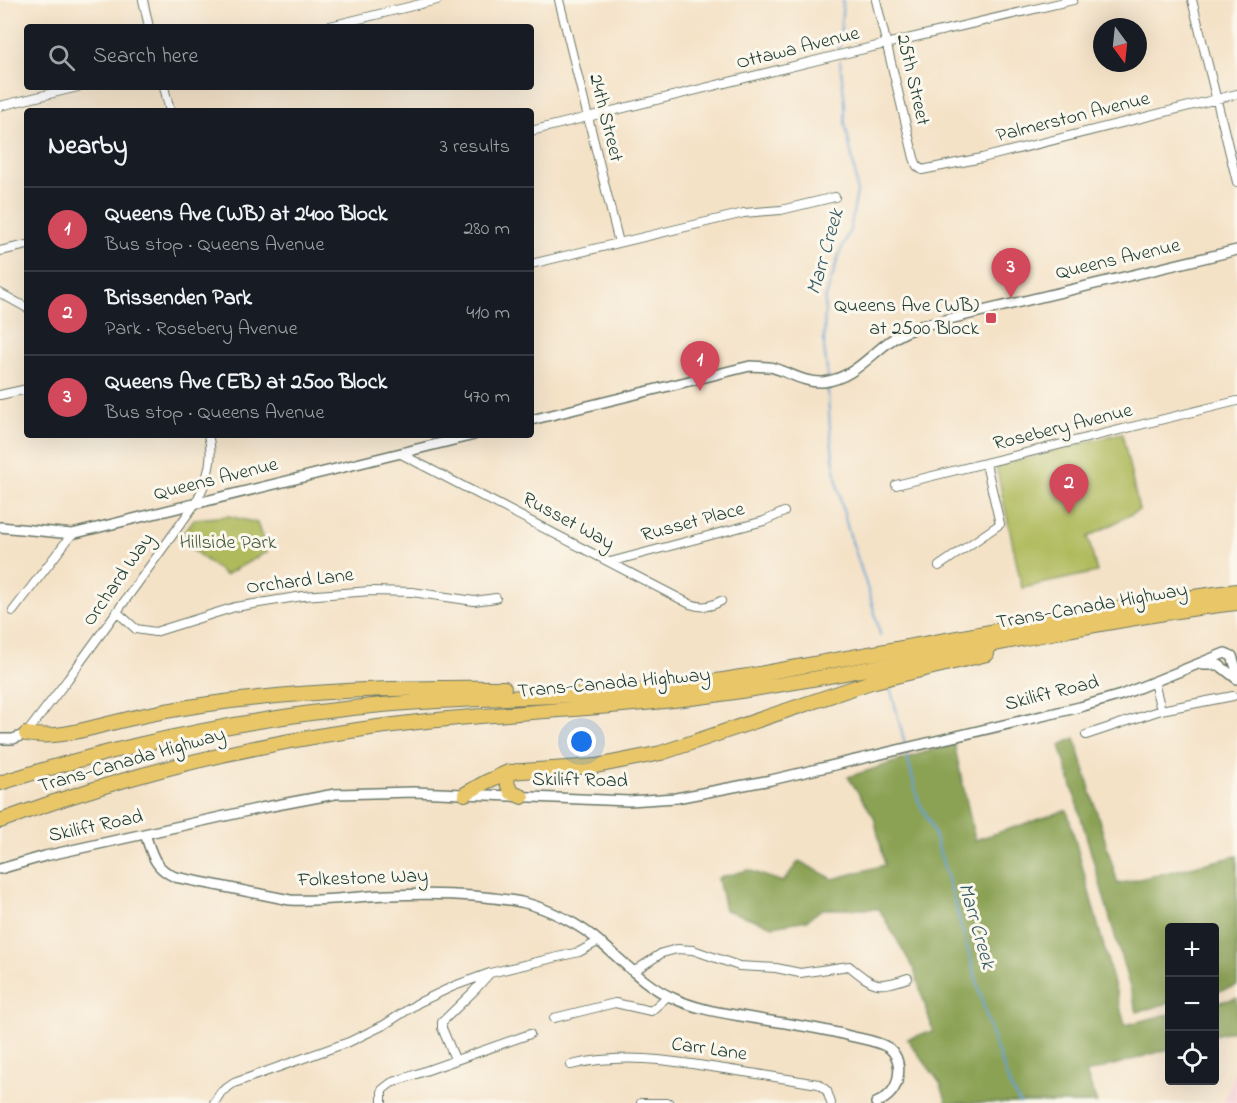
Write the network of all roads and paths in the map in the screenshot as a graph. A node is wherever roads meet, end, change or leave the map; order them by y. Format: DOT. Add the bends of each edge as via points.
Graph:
graph roads {
  1 [pos="143,0"];
  2 [pos="437,0"];
  3 [pos="559,0"];
  4 [pos="876,0"];
  5 [pos="1073,0"];
  6 [pos="1192,0"];
  7 [pos="148,24"];
  8 [pos="338,24"];
  9 [pos="887,44"];
  10 [pos="66,90"];
  11 [pos="165,90"];
  12 [pos="1237,94"];
  13 [pos="1217,99"];
  14 [pos="0,106"];
  15 [pos="169,108"];
  16 [pos="588,118"];
  17 [pos="534,130"];
  18 [pos="917,166"];
  19 [pos="1237,182"];
  20 [pos="836,197"];
  21 [pos="619,243"];
  22 [pos="24,246"];
  23 [pos="1237,250"];
  24 [pos="0,251"];
  25 [pos="534,263"];
  26 [pos="0,293"];
  27 [pos="24,306"];
  28 [pos="24,389"];
  29 [pos="0,395"];
  30 [pos="1237,401"];
  31 [pos="534,419"];
  32 [pos="209,438"];
  33 [pos="462,438"];
  34 [pos="401,454"];
  35 [pos="986,464"];
  36 [pos="896,485"];
  37 [pos="195,504"];
  38 [pos="784,513"];
  39 [pos="0,527"];
  40 [pos="72,534"];
  41 [pos="610,562"];
  42 [pos="939,566"];
  43 [pos="1237,591"];
  44 [pos="496,598"];
  45 [pos="721,601"];
  46 [pos="1237,603"];
  47 [pos="13,612"];
  48 [pos="117,612"];
  49 [pos="1153,615"];
  50 [pos="1229,663"];
  51 [pos="1237,679"];
  52 [pos="1154,682"];
  53 [pos="618,692"];
  54 [pos="1233,696"];
  55 [pos="1161,710"];
  56 [pos="26,734"];
  57 [pos="1086,735"];
  58 [pos="0,739"];
  59 [pos="518,771"];
  60 [pos="0,783"];
  61 [pos="465,794"];
  62 [pos="522,797"];
  63 [pos="0,820"];
  64 [pos="145,834"];
  65 [pos="0,868"];
  66 [pos="599,941"];
  67 [pos="633,972"];
  68 [pos="490,973"];
  69 [pos="908,978"];
  70 [pos="668,996"];
  71 [pos="554,1018"];
  72 [pos="530,1034"];
  73 [pos="455,1059"];
  74 [pos="571,1065"];
  75 [pos="214,1103"];
  76 [pos="382,1103"];
  77 [pos="641,1103"];
  78 [pos="669,1103"];
  79 [pos="831,1103"];
  80 [pos="876,1103"];
  1 -- 7 [label="street"];
  2 -- 8 [label="street"];
  3 -- 16 [label="street, 24th Street"];
  4 -- 9 [label="street, 25th Street"];
  5 -- 9 [label="street, Ottawa Avenue"];
  6 -- 13 [label="street"];
  9 -- 16 [label="street, Ottawa Avenue"];
  9 -- 18 [label="street, 25th Street"];
  10 -- 14 [label="street"];
  11 -- 15 [label="street"];
  12 -- 13 [label="street, Palmerston Avenue"];
  13 -- 18 [label="street, Palmerston Avenue" via="982,158 922,170"];
  13 -- 19 [label="street"];
  16 -- 17 [label="street, Ottawa Avenue"];
  16 -- 21 [label="street, 24th Street"];
  20 -- 21 [label="street" via="781,210 744,213"];
  21 -- 25 [label="street"];
  22 -- 24 [label="street"];
  23 -- 31 [label="street, Queens Avenue" via="920,326 906,331 852,371 831,381 805,380 771,368 750,366"];
  26 -- 27 [label="street"];
  28 -- 29 [label="street"];
  30 -- 35 [label="street, Rosebery Avenue"];
  32 -- 37 [label="street, Orchard Way" via="210,462 204,488"];
  33 -- 34 [label="street, Queens Avenue"];
  34 -- 37 [label="street, Queens Avenue"];
  34 -- 41 [label="street, Russet Way"];
  35 -- 36 [label="street, Rosebery Avenue"];
  35 -- 42 [label="street" via="1000,524"];
  37 -- 40 [label="street, Queens Avenue"];
  37 -- 48 [label="street, Orchard Way"];
  38 -- 41 [label="street, Russet Place"];
  39 -- 40 [label="street, Queens Avenue"];
  40 -- 47 [label="street"];
  41 -- 45 [label="street, Russet Way" via="690,604 711,606"];
  43 -- 53 [label="highway, Trans-Canada Highway" via="1150,603 737,678"];
  44 -- 48 [label="street, Orchard Lane" via="474,601 371,591 303,596 235,607 155,632 136,629"];
  46 -- 49 [label="highway, Trans-Canada Highway"];
  48 -- 56 [label="street, Orchard Way"];
  49 -- 59 [label="highway" via="871,682 639,759"];
  49 -- 63 [label="highway, Trans-Canada Highway" via="718,694 618,706 450,718 317,736 164,769"];
  50 -- 51 [label="street"];
  50 -- 52 [label="street, Skilift Road" via="1186,669"];
  52 -- 55 [label="street"];
  52 -- 62 [label="street, Skilift Road" via="1080,707 712,792 629,801"];
  53 -- 56 [label="highway" via="424,688 310,693 170,710 58,736"];
  53 -- 60 [label="highway, Trans-Canada Highway" via="449,699 312,712 169,738"];
  54 -- 55 [label="street"];
  55 -- 57 [label="street"];
  56 -- 58 [label="street"];
  59 -- 61 [label="highway" via="496,777"];
  59 -- 62 [label="highway" via="509,774 507,783 511,792"];
  61 -- 62 [label="street, Skilift Road"];
  61 -- 64 [label="street, Skilift Road" via="335,794"];
  64 -- 65 [label="street, Skilift Road"];
  64 -- 66 [label="street, Folkestone Way" via="157,864 175,877 290,900 390,895 493,898 542,908"];
  66 -- 67 [label="street, Folkestone Way"];
  66 -- 68 [label="street" via="579,952"];
  67 -- 69 [label="street" via="662,953 677,949 693,950 740,966 800,973 849,966 871,984 886,985"];
  67 -- 70 [label="street, Folkestone Way"];
  68 -- 73 [label="street" via="442,1022"];
  68 -- 75 [label="street" via="418,1003 349,1042 234,1083"];
  70 -- 71 [label="street" via="651,1011 615,1003"];
  70 -- 80 [label="street, Folkestone Way" via="712,1011 816,1028 891,1050 899,1067 897,1084 885,1099"];
  72 -- 73 [label="street"];
  73 -- 76 [label="street" via="391,1083 382,1090"];
  74 -- 79 [label="street, Carr Lane" via="628,1057 670,1060 819,1084 827,1091"];
  77 -- 78 [label="street"];
}
